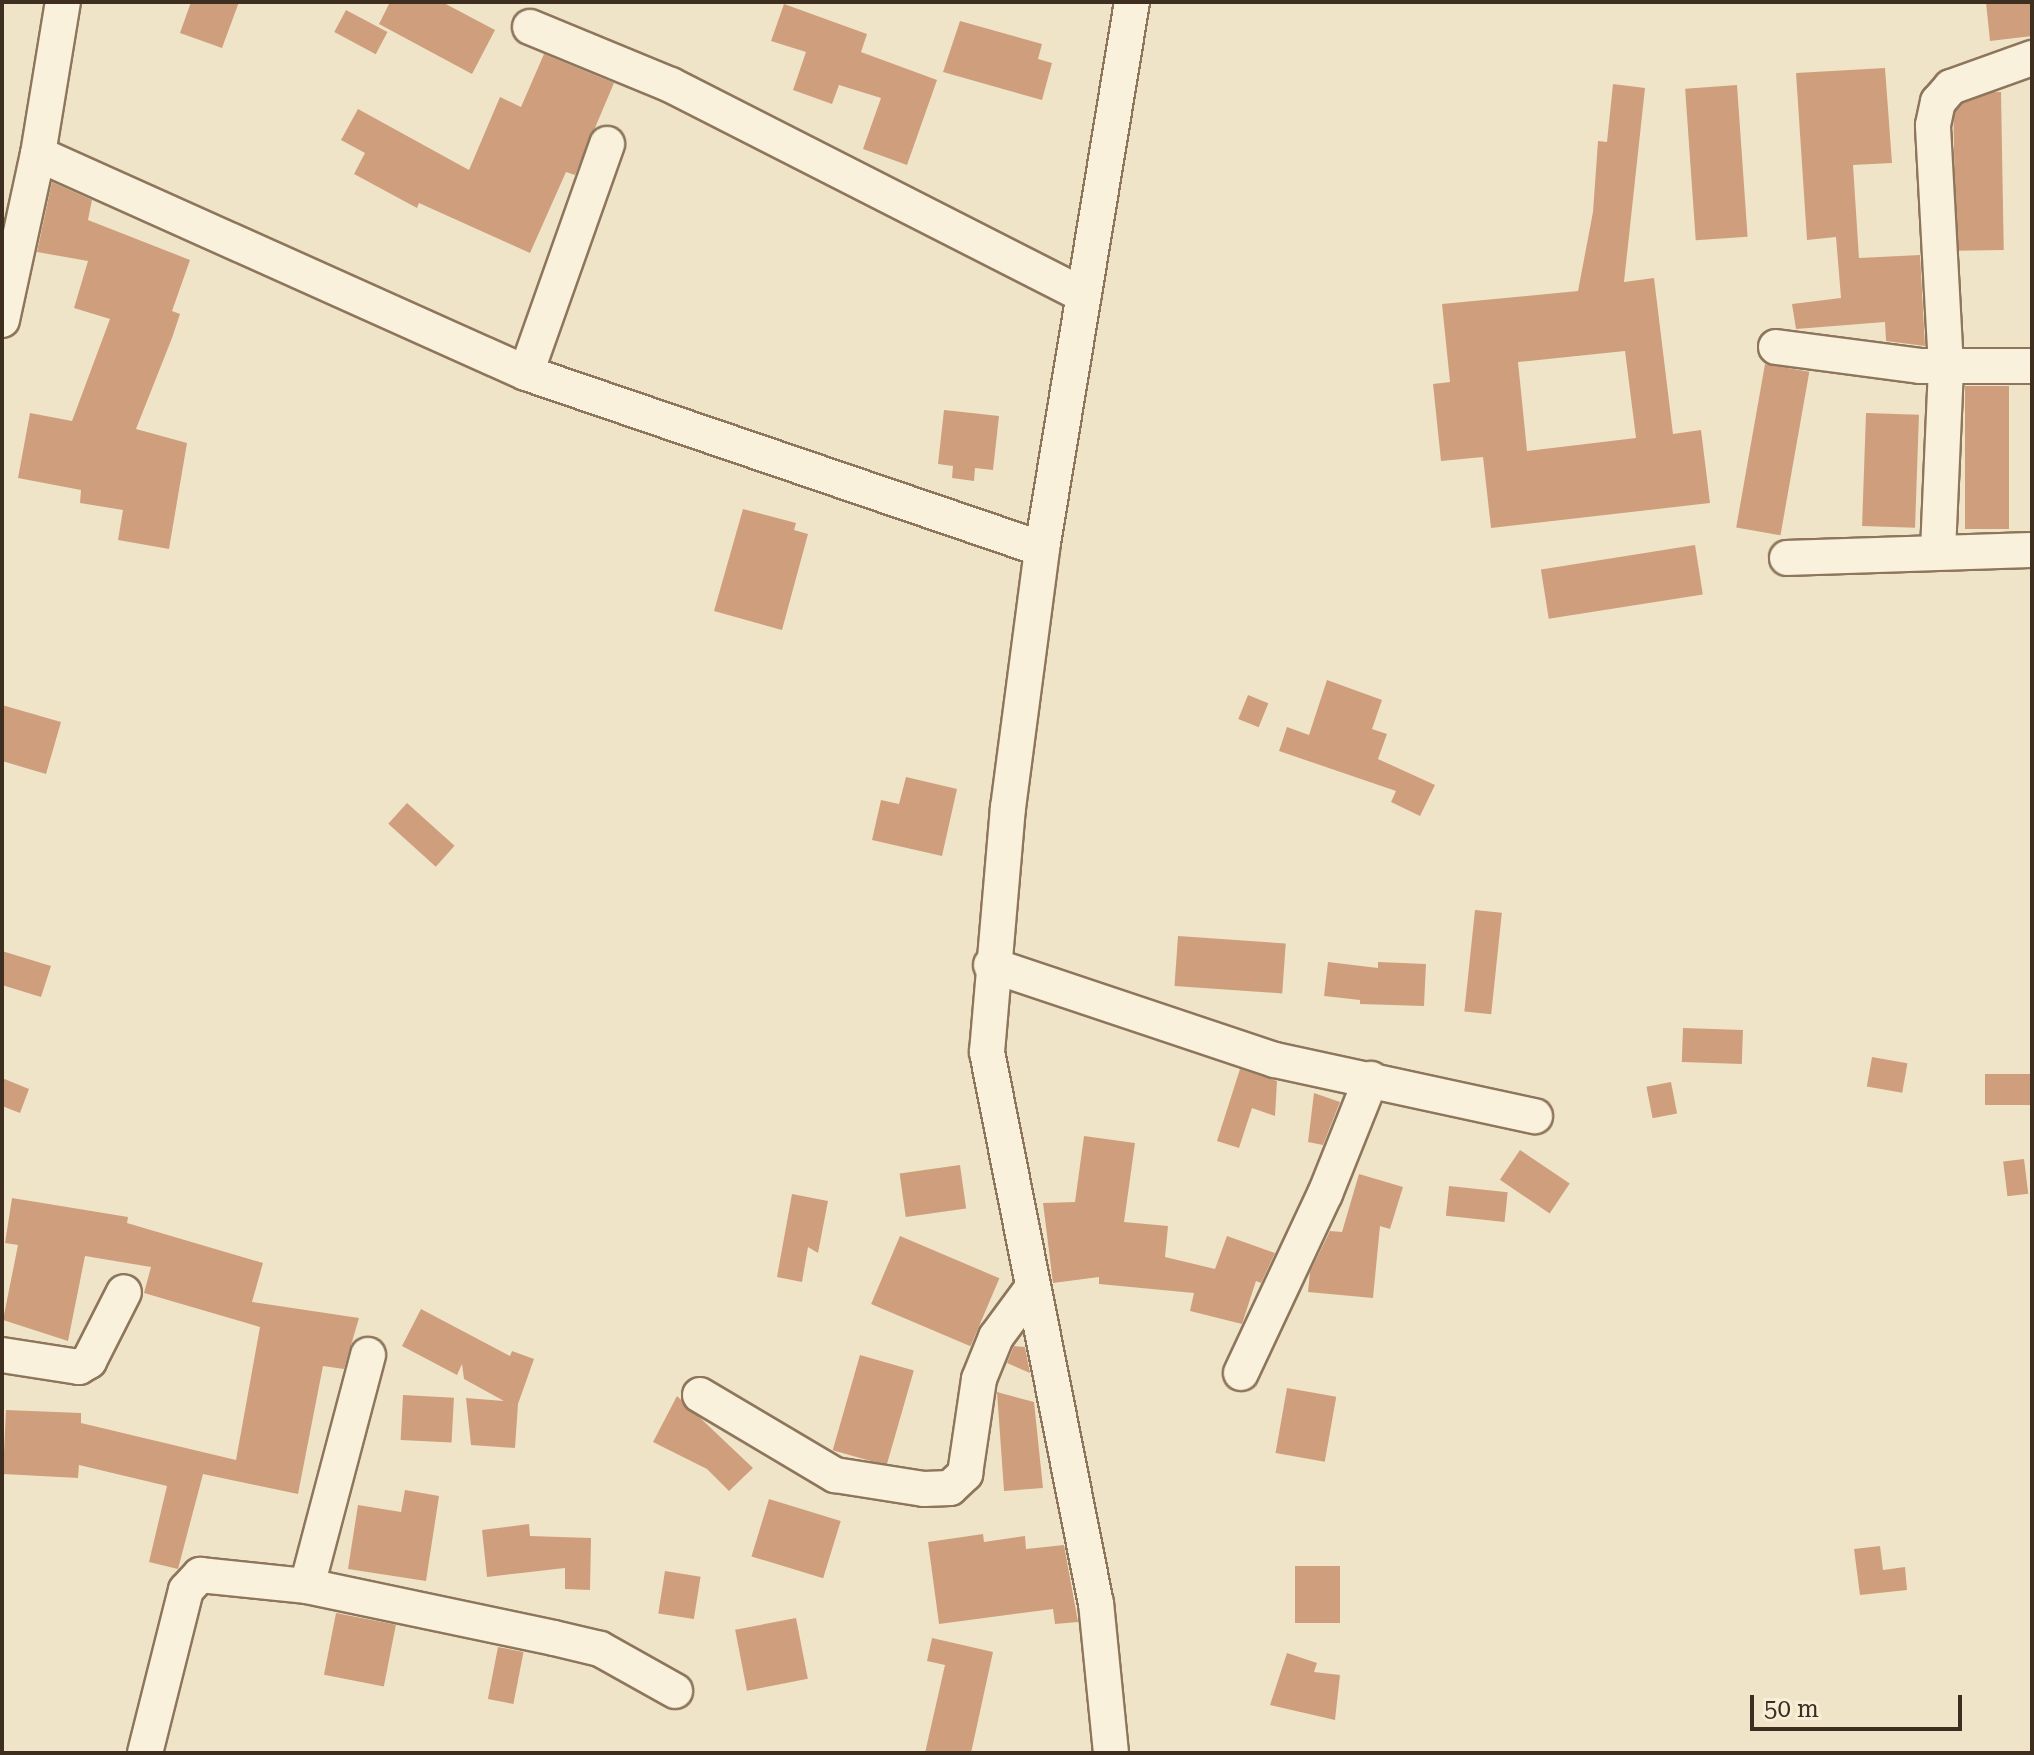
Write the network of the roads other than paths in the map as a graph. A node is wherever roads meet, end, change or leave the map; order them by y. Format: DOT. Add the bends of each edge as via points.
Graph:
graph roads {
  1 [pos="63,2"];
  2 [pos="1132,2"];
  3 [pos="530,27"];
  4 [pos="2032,58"];
  5 [pos="607,144"];
  6 [pos="38,154"];
  7 [pos="1084,295"];
  8 [pos="2,317"];
  9 [pos="1776,347"];
  10 [pos="2032,366"];
  11 [pos="1946,367"];
  12 [pos="526,373"];
  13 [pos="1042,549"];
  14 [pos="2032,550"];
  15 [pos="1938,551"];
  16 [pos="1787,558"];
  17 [pos="991,965"];
  18 [pos="1371,1079"];
  19 [pos="1535,1116"];
  20 [pos="1030,1291"];
  21 [pos="124,1292"];
  22 [pos="2,1355"];
  23 [pos="368,1355"];
  24 [pos="1241,1373"];
  25 [pos="700,1395"];
  26 [pos="307,1586"];
  27 [pos="675,1691"];
  28 [pos="145,1753"];
  29 [pos="1111,1753"];
  1 -- 6 [label="street"];
  2 -- 7 [label="street"];
  3 -- 7 [label="street" via="671,85"];
  4 -- 11 [label="street" via="1951,87 1938,102 1933,125"];
  5 -- 12 [label="street"];
  6 -- 8 [label="street"];
  6 -- 12 [label="street"];
  7 -- 13 [label="street"];
  9 -- 11 [label="street"];
  10 -- 11 [label="street"];
  11 -- 15 [label="street"];
  12 -- 13 [label="street"];
  13 -- 17 [label="street"];
  14 -- 15 [label="street"];
  15 -- 16 [label="street"];
  17 -- 18 [label="street" via="1275,1060"];
  17 -- 20 [label="street" via="987,1052"];
  18 -- 19 [label="street"];
  18 -- 24 [label="street" via="1325,1194"];
  20 -- 25 [label="street" via="996,1337 979,1379 965,1474 950,1488 835,1475"];
  20 -- 29 [label="street" via="1096,1604"];
  21 -- 22 [label="street" via="89,1361 79,1367"];
  23 -- 26 [label="street"];
  26 -- 27 [label="street" via="600,1649"];
  26 -- 28 [label="street" via="200,1575 186,1590"];
}
